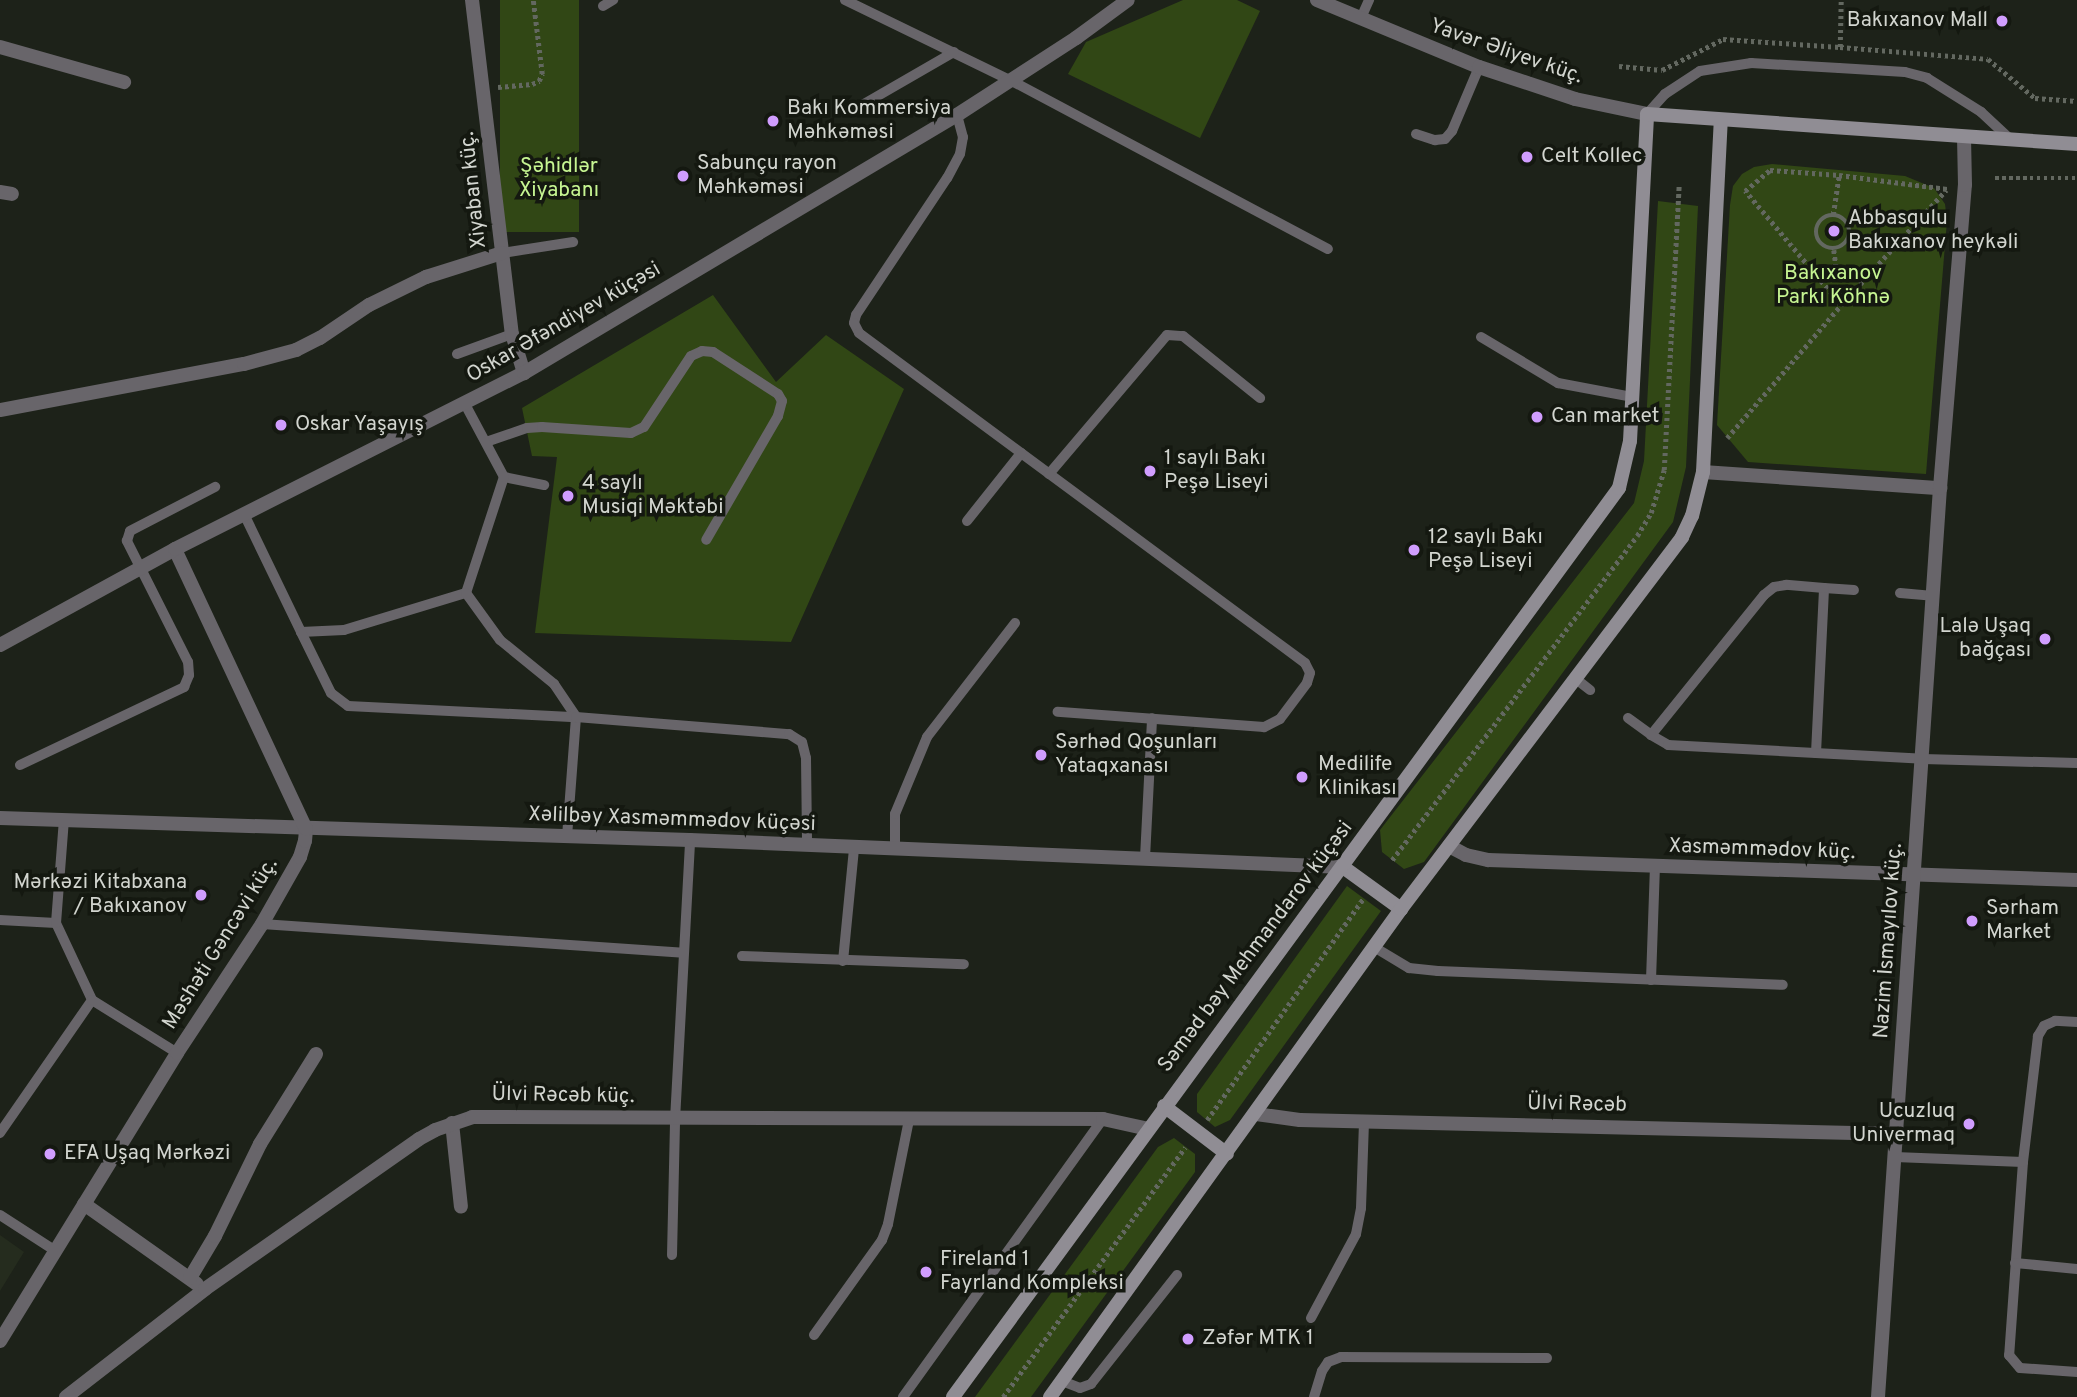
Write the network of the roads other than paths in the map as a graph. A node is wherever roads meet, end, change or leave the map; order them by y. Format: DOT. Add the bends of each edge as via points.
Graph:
graph roads {
  1 [pos="472,0"];
  2 [pos="845,0"];
  3 [pos="1128,0"];
  4 [pos="1317,0"];
  5 [pos="1369,0"];
  6 [pos="1361,18"];
  7 [pos="0,47"];
  8 [pos="954,52"];
  9 [pos="1479,67"];
  10 [pos="1010,80"];
  11 [pos="124,82"];
  12 [pos="850,112"];
  13 [pos="1647,114"];
  14 [pos="957,115"];
  15 [pos="1721,121"];
  16 [pos="1416,134"];
  17 [pos="1964,137"];
  18 [pos="2010,139"];
  19 [pos="2077,144"];
  20 [pos="573,242"];
  21 [pos="1328,249"];
  22 [pos="502,253"];
  23 [pos="512,334"];
  24 [pos="1481,337"];
  25 [pos="457,354"];
  26 [pos="524,373"];
  27 [pos="1632,397"];
  28 [pos="1260,398"];
  29 [pos="465,404"];
  30 [pos="0,410"];
  31 [pos="486,442"];
  32 [pos="1021,453"];
  33 [pos="1703,472"];
  34 [pos="1049,474"];
  35 [pos="504,477"];
  36 [pos="544,485"];
  37 [pos="215,487"];
  38 [pos="1940,488"];
  39 [pos="244,514"];
  40 [pos="967,521"];
  41 [pos="706,540"];
  42 [pos="175,549"];
  43 [pos="141,568"];
  44 [pos="1824,588"];
  45 [pos="1854,590"];
  46 [pos="466,593"];
  47 [pos="1900,593"];
  48 [pos="1933,596"];
  49 [pos="1016,623"];
  50 [pos="301,632"];
  51 [pos="0,645"];
  52 [pos="1576,679"];
  53 [pos="1590,690"];
  54 [pos="1058,712"];
  55 [pos="576,717"];
  56 [pos="1152,718"];
  57 [pos="1628,718"];
  58 [pos="1651,735"];
  59 [pos="1816,753"];
  60 [pos="1923,759"];
  61 [pos="2077,763"];
  62 [pos="20,765"];
  63 [pos="0,818"];
  64 [pos="64,820"];
  65 [pos="306,829"];
  66 [pos="567,836"];
  67 [pos="690,841"];
  68 [pos="807,845"];
  69 [pos="1449,846"];
  70 [pos="854,848"];
  71 [pos="895,850"];
  72 [pos="1145,858"];
  73 [pos="1343,867"];
  74 [pos="1655,867"];
  75 [pos="1915,876"];
  76 [pos="2077,880"];
  77 [pos="1401,909"];
  78 [pos="0,920"];
  79 [pos="56,923"];
  80 [pos="262,924"];
  81 [pos="1374,947"];
  82 [pos="683,953"];
  83 [pos="742,956"];
  84 [pos="843,961"];
  85 [pos="964,964"];
  86 [pos="1651,980"];
  87 [pos="1783,985"];
  88 [pos="92,1000"];
  89 [pos="2077,1022"];
  90 [pos="177,1053"];
  91 [pos="316,1054"];
  92 [pos="1164,1106"];
  93 [pos="1256,1114"];
  94 [pos="909,1119"];
  95 [pos="1103,1119"];
  96 [pos="676,1120"];
  97 [pos="1364,1121"];
  98 [pos="452,1123"];
  99 [pos="1148,1129"];
  100 [pos="0,1133"];
  101 [pos="1897,1133"];
  102 [pos="1227,1154"];
  103 [pos="1895,1157"];
  104 [pos="2023,1162"];
  105 [pos="84,1204"];
  106 [pos="461,1207"];
  107 [pos="0,1215"];
  108 [pos="54,1250"];
  109 [pos="672,1255"];
  110 [pos="2015,1263"];
  111 [pos="2077,1269"];
  112 [pos="1177,1275"];
  113 [pos="190,1278"];
  114 [pos="205,1289"];
  115 [pos="1311,1318"];
  116 [pos="814,1335"];
  117 [pos="0,1340"];
  118 [pos="1547,1358"];
  119 [pos="2077,1372"];
  120 [pos="1062,1381"];
  121 [pos="66,1397"];
  122 [pos="903,1397"];
  123 [pos="953,1397"];
  124 [pos="1050,1397"];
  125 [pos="1314,1397"];
  126 [pos="1878,1397"];
  1 -- 22 [label="street, Xiyaban küç."];
  2 -- 8 [label="lane"];
  3 -- 10 [label="street, Oskar Əfəndiyev küçəsi"];
  4 -- 6 [label="street, Yavər Əliyev küç."];
  5 -- 6 [label="lane"];
  6 -- 9 [label="street, Yavər Əliyev küç."];
  7 -- 11 [label="street"];
  8 -- 10 [label="lane"];
  8 -- 12 [label="lane"];
  9 -- 13 [label="street, Yavər Əliyev küç." via="1575,99"];
  9 -- 16 [label="lane" via="1445,139"];
  10 -- 14 [label="street, Oskar Əfəndiyev küçəsi"];
  10 -- 21 [label="lane"];
  13 -- 15 [label="main road"];
  13 -- 18 [label="lane" via="1665,94 1700,71 1751,64 1905,72 1927,78 1981,112"];
  13 -- 27 [label="main road, Səməd bəy Mehmandarov küçəsi"];
  14 -- 26 [label="street, Oskar Əfəndiyev küçəsi"];
  14 -- 32 [label="lane" via="963,137 960,154 854,323 859,333"];
  15 -- 17 [label="main road"];
  15 -- 33 [label="main road"];
  17 -- 18 [label="main road"];
  17 -- 38 [label="street, Nazim İsmayılov küç." via="1965,185"];
  18 -- 19 [label="main road"];
  20 -- 22 [label="lane"];
  22 -- 23 [label="street, Xiyaban küç."];
  22 -- 30 [label="street" via="426,277 296,350"];
  23 -- 25 [label="lane"];
  23 -- 26 [label="street, Xiyaban küç."];
  24 -- 27 [label="lane" via="1558,383"];
  26 -- 29 [label="street, Oskar Əfəndiyev küçəsi"];
  27 -- 73 [label="main road, Səməd bəy Mehmandarov küçəsi" via="1630,442 1619,488"];
  28 -- 34 [label="lane" via="1183,336 1167,335"];
  29 -- 31 [label="lane"];
  29 -- 39 [label="street, Oskar Əfəndiyev küçəsi"];
  31 -- 35 [label="lane"];
  31 -- 41 [label="lane" via="542,427 631,433 645,427 691,356 713,352 782,401 778,416"];
  32 -- 34 [label="lane"];
  32 -- 40 [label="lane"];
  33 -- 38 [label="street"];
  33 -- 52 [label="main road" via="1682,537"];
  34 -- 56 [label="lane" via="1305,663 1310,673 1272,725"];
  35 -- 36 [label="lane"];
  35 -- 46 [label="lane"];
  37 -- 43 [label="lane" via="130,531 127,541"];
  38 -- 48 [label="street, Nazim İsmayılov küç."];
  39 -- 42 [label="street, Oskar Əfəndiyev küçəsi"];
  39 -- 50 [label="lane"];
  42 -- 43 [label="street, Oskar Əfəndiyev küçəsi"];
  42 -- 65 [label="street"];
  43 -- 51 [label="street, Oskar Əfəndiyev küçəsi"];
  43 -- 62 [label="lane" via="188,662 190,675 184,687"];
  44 -- 45 [label="lane"];
  44 -- 58 [label="lane" via="1786,585 1764,595"];
  44 -- 59 [label="lane"];
  46 -- 50 [label="lane" via="344,630"];
  46 -- 55 [label="lane" via="500,640 554,684"];
  47 -- 48 [label="lane"];
  48 -- 60 [label="street, Nazim İsmayılov küç."];
  49 -- 71 [label="lane" via="927,737 895,814"];
  50 -- 55 [label="lane" via="331,693 348,706"];
  52 -- 53 [label="lane"];
  52 -- 69 [label="main road"];
  54 -- 56 [label="lane"];
  55 -- 66 [label="lane"];
  55 -- 68 [label="lane" via="789,734 802,742 806,758"];
  56 -- 72 [label="lane"];
  57 -- 58 [label="lane"];
  58 -- 59 [label="lane" via="1668,745"];
  59 -- 60 [label="lane"];
  60 -- 61 [label="lane"];
  60 -- 75 [label="street, Nazim İsmayılov küç."];
  63 -- 64 [label="street, Xəlilbəy Xasməmmədov küçəsi"];
  64 -- 65 [label="street, Xəlilbəy Xasməmmədov küçəsi"];
  64 -- 79 [label="lane"];
  65 -- 66 [label="street, Xəlilbəy Xasməmmədov küçəsi"];
  65 -- 80 [label="street, Məshəti Gəncəvi küç." via="300,857"];
  66 -- 67 [label="street, Xəlilbəy Xasməmmədov küçəsi"];
  67 -- 68 [label="street, Xəlilbəy Xasməmmədov küçəsi"];
  67 -- 82 [label="lane"];
  68 -- 70 [label="street, Xəlilbəy Xasməmmədov küçəsi"];
  69 -- 74 [label="street, Xasməmmədov küç." via="1488,860"];
  69 -- 77 [label="main road"];
  70 -- 71 [label="street, Xəlilbəy Xasməmmədov küçəsi"];
  70 -- 84 [label="lane"];
  71 -- 72 [label="street, Xəlilbəy Xasməmmədov küçəsi"];
  72 -- 73 [label="street, Xəlilbəy Xasməmmədov küçəsi"];
  73 -- 77 [label="main road"];
  73 -- 92 [label="main road, Səməd bəy Mehmandarov küçəsi"];
  74 -- 75 [label="street, Xasməmmədov küç."];
  74 -- 86 [label="lane"];
  75 -- 76 [label="street, Xasməmmədov küç."];
  75 -- 101 [label="street, Nazim İsmayılov küç."];
  77 -- 81 [label="main road"];
  78 -- 79 [label="lane"];
  79 -- 88 [label="lane"];
  80 -- 82 [label="lane"];
  80 -- 90 [label="street, Məshəti Gəncəvi küç."];
  81 -- 86 [label="lane" via="1409,968"];
  81 -- 93 [label="main road"];
  82 -- 96 [label="lane"];
  83 -- 84 [label="lane"];
  84 -- 85 [label="lane"];
  86 -- 87 [label="lane"];
  88 -- 90 [label="lane"];
  88 -- 100 [label="lane"];
  89 -- 104 [label="lane" via="2054,1021 2043,1026 2038,1036"];
  90 -- 105 [label="street, Məshəti Gəncəvi küç."];
  91 -- 113 [label="street" via="260,1144"];
  92 -- 99 [label="main road, Səməd bəy Mehmandarov küçəsi"];
  92 -- 102 [label="main road"];
  93 -- 97 [label="street, Ülvi Rəcəb"];
  93 -- 102 [label="main road"];
  94 -- 95 [label="street, Ülvi Rəcəb küç."];
  94 -- 96 [label="street, Ülvi Rəcəb küç."];
  94 -- 116 [label="lane" via="882,1240"];
  95 -- 99 [label="street, Ülvi Rəcəb küç."];
  95 -- 122 [label="lane"];
  96 -- 98 [label="street, Ülvi Rəcəb küç." via="503,1115"];
  96 -- 109 [label="lane"];
  97 -- 101 [label="street, Ülvi Rəcəb"];
  97 -- 115 [label="lane" via="1362,1208 1356,1234"];
  98 -- 106 [label="street"];
  98 -- 114 [label="street, Ülvi Rəcəb küç." via="419,1139"];
  99 -- 123 [label="main road, Səməd bəy Mehmandarov küçəsi"];
  101 -- 103 [label="street, Nazim İsmayılov küç."];
  102 -- 120 [label="main road"];
  103 -- 104 [label="lane"];
  103 -- 126 [label="street, Nazim İsmayılov küç."];
  104 -- 110 [label="lane"];
  105 -- 108 [label="street, Məshəti Gəncəvi küç."];
  105 -- 113 [label="street"];
  107 -- 108 [label="lane"];
  108 -- 117 [label="street, Məshəti Gəncəvi küç."];
  110 -- 111 [label="lane"];
  110 -- 119 [label="lane" via="2009,1355 2020,1368"];
  112 -- 120 [label="lane" via="1091,1384 1080,1388"];
  113 -- 114 [label="street"];
  114 -- 121 [label="street, Ülvi Rəcəb küç."];
  118 -- 125 [label="lane" via="1341,1357 1328,1362"];
  120 -- 124 [label="main road"];
}
